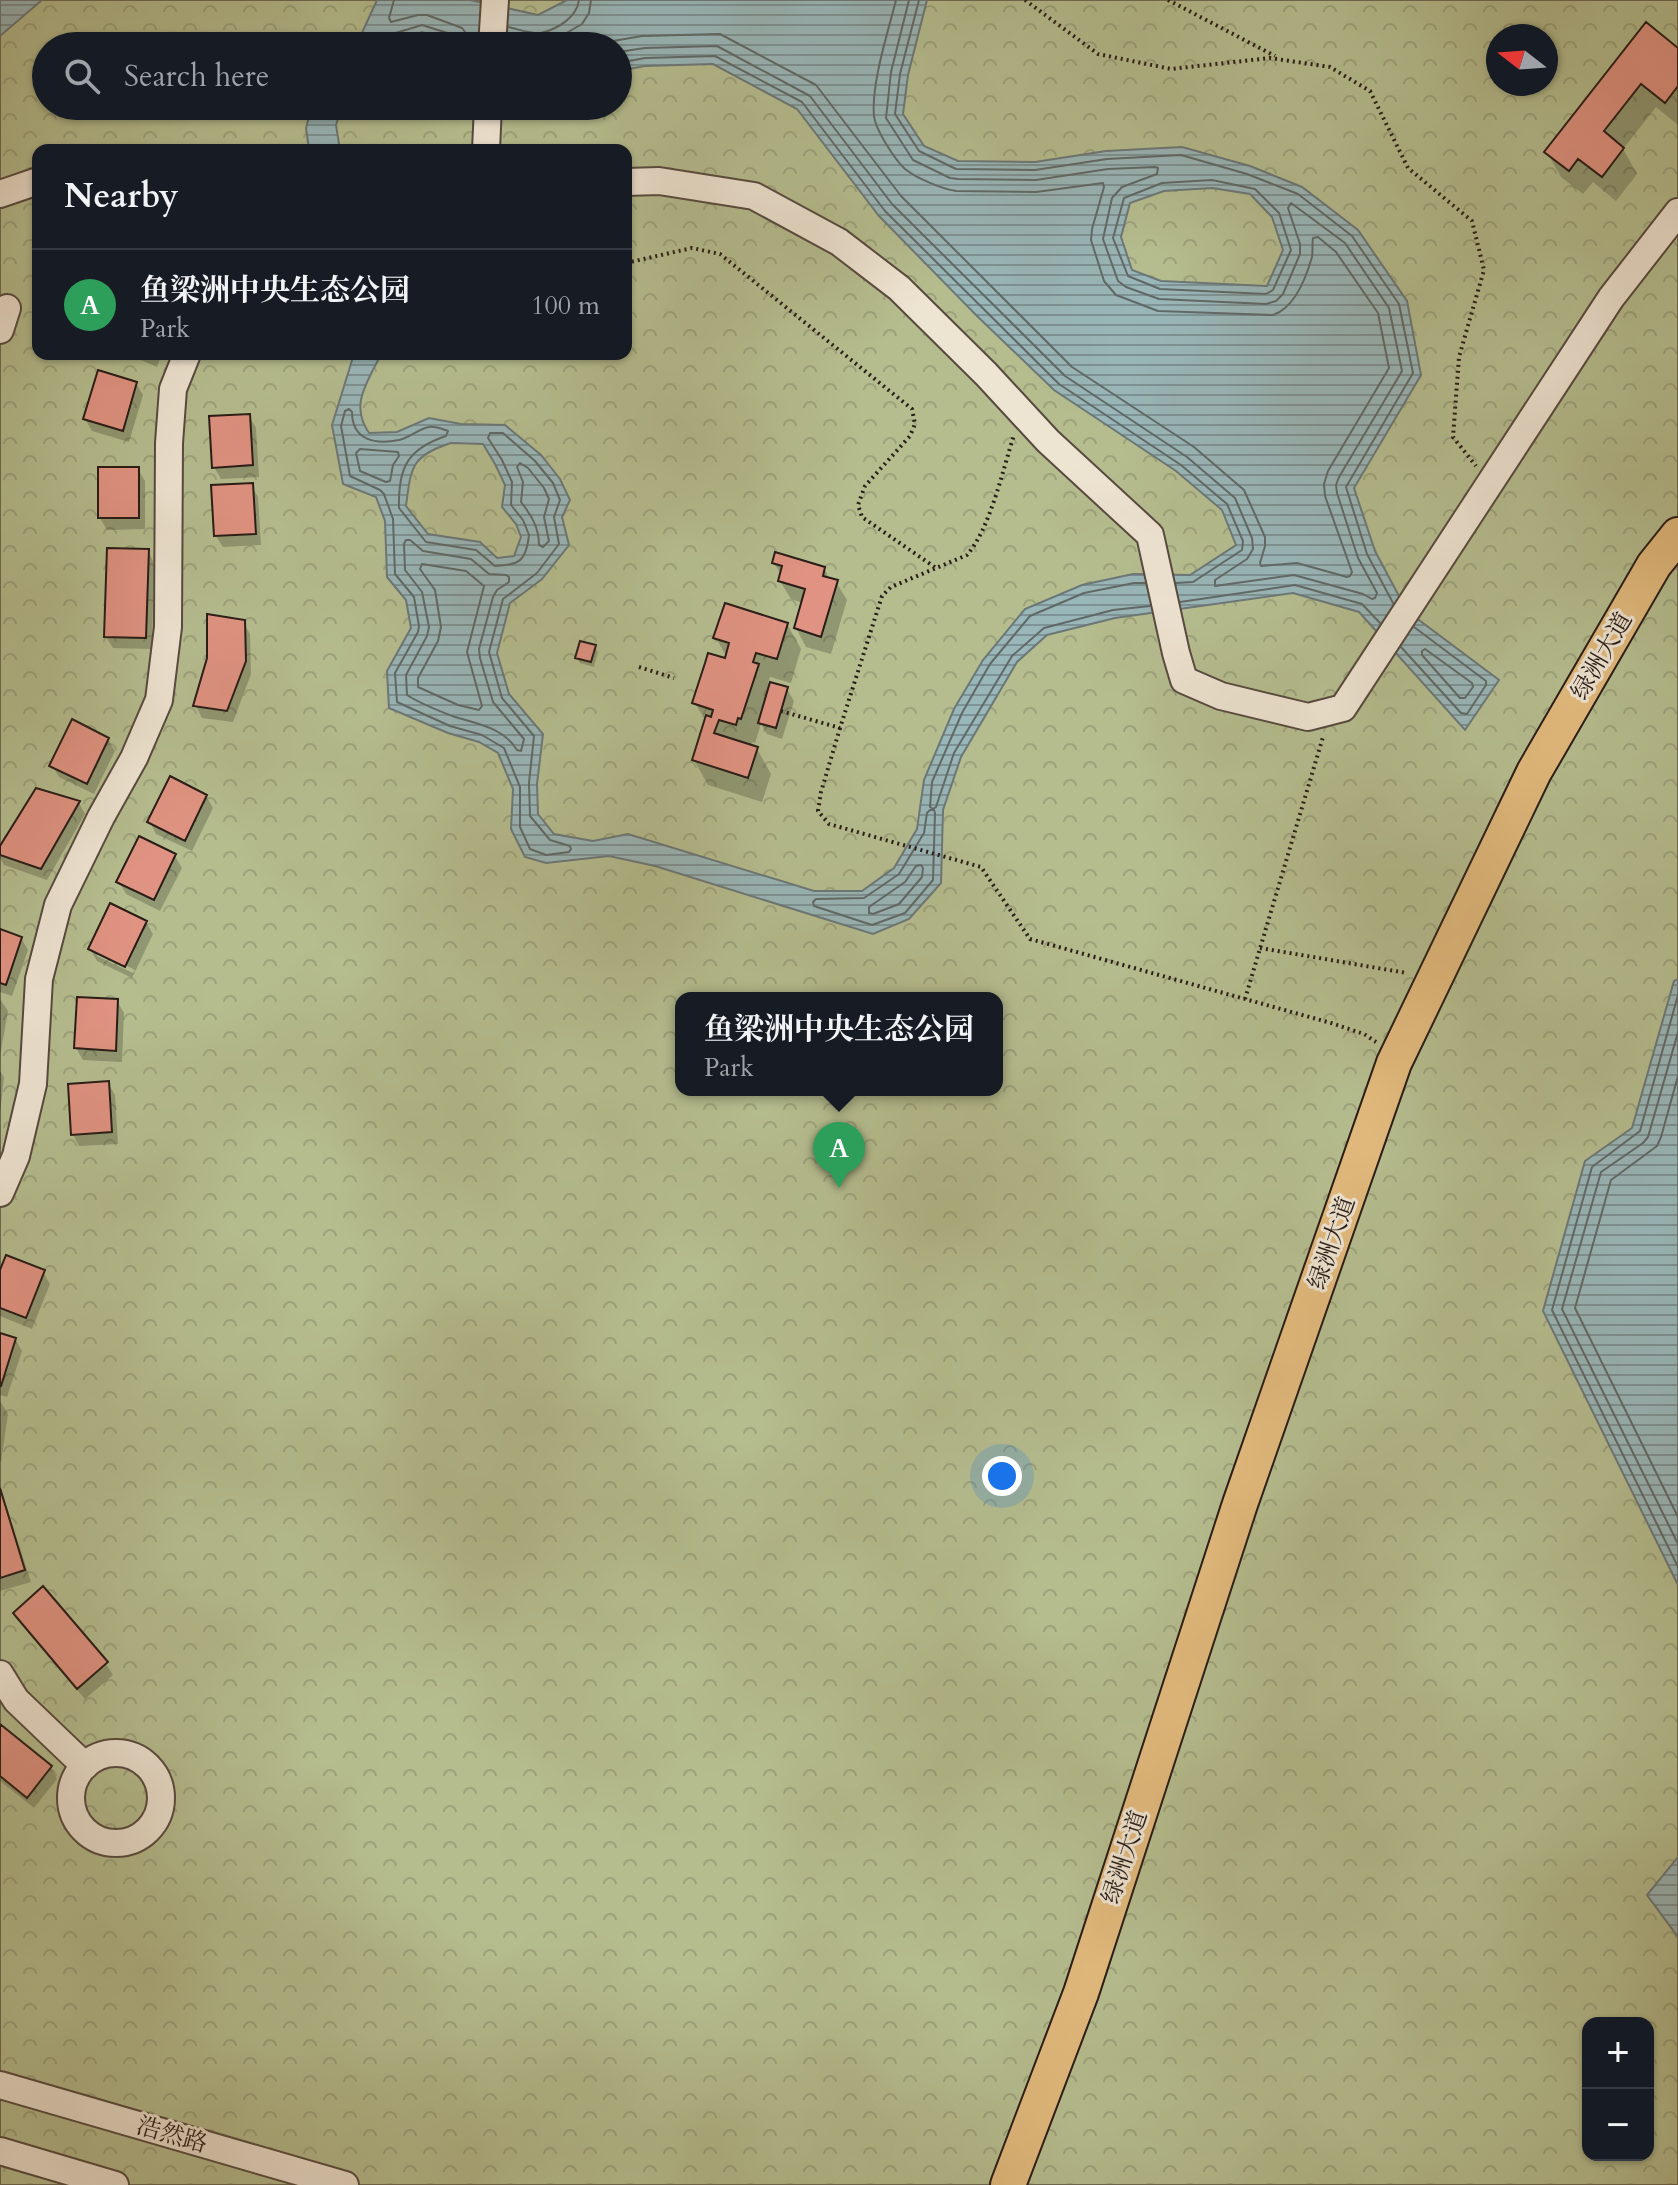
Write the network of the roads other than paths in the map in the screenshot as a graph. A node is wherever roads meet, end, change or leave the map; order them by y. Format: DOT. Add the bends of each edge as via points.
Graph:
graph roads {
  1 [pos="495,0"];
  2 [pos="493,32"];
  3 [pos="487,120"];
  4 [pos="486,144"];
  5 [pos="632,182"];
  6 [pos="32,183"];
  7 [pos="0,194"];
  8 [pos="1678,212"];
  9 [pos="0,318"];
  10 [pos="0,330"];
  11 [pos="185,360"];
  12 [pos="1678,535"];
  13 [pos="8,1153"];
  14 [pos="0,1193"];
  15 [pos="0,1674"];
  16 [pos="85,1766"];
  17 [pos="1081,1993"];
  18 [pos="0,2085"];
  19 [pos="0,2151"];
  20 [pos="115,2185"];
  21 [pos="345,2185"];
  22 [pos="1008,2185"];
  23 [pos="1035,2185"];
  1 -- 2 [label="street"];
  3 -- 4 [label="street"];
  5 -- 8 [label="street" via="754,196 839,242 899,288 1048,441 1150,535 1184,680 1221,696 1308,717 1343,708 1611,298"];
  6 -- 7 [label="street"];
  9 -- 10 [label="street" via="7,308"];
  11 -- 13 [label="street" via="173,389 168,627 159,700 58,905 39,979 33,1084"];
  12 -- 17 [label="main road, 绿洲大道" via="1654,565 1534,772 1397,1057 1240,1504"];
  13 -- 14 [label="street"];
  15 -- 16 [label="street" via="16,1700"];
  17 -- 22 [label="main road, 绿洲大道"];
  17 -- 23 [label="main road, 绿洲大道"];
  18 -- 21 [label="street, 浩然路"];
  19 -- 20 [label="street"];
}
